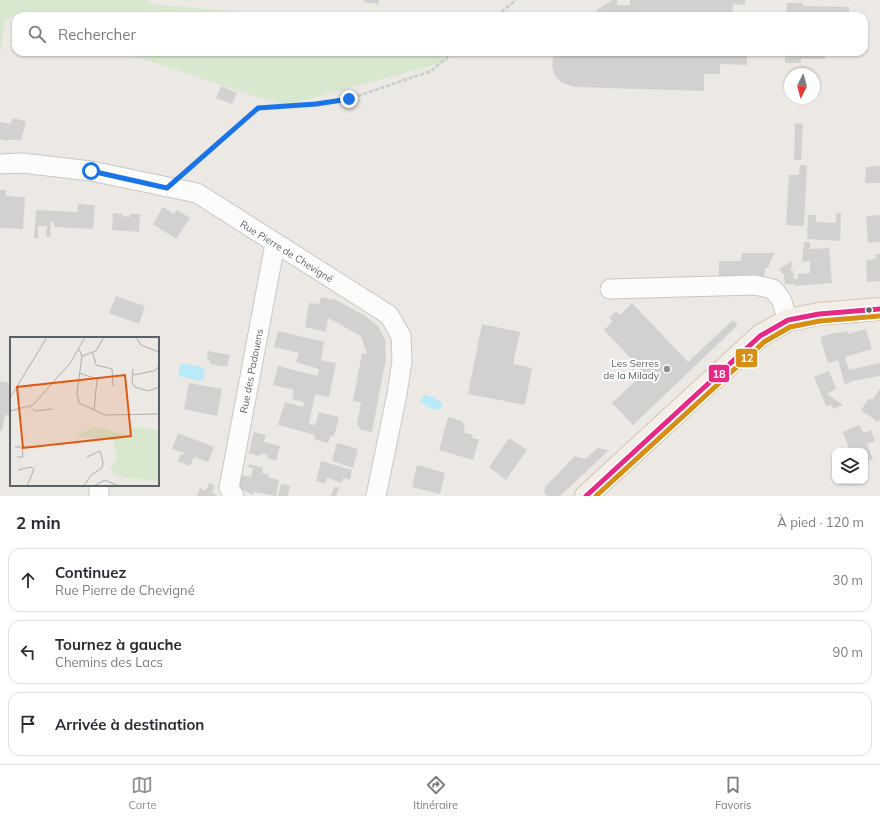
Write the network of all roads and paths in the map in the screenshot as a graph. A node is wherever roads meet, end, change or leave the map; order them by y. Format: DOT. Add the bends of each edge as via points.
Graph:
graph roads {
  1 [pos="516,0"];
  2 [pos="502,12"];
  3 [pos="449,56"];
  4 [pos="0,164"];
  5 [pos="167,188"];
  6 [pos="275,244"];
  7 [pos="610,289"];
  8 [pos="880,309"];
  9 [pos="788,320"];
  10 [pos="234,496"];
  11 [pos="376,496"];
  12 [pos="586,496"];
  1 -- 2 [label="path"];
  3 -- 5 [label="path" via="431,71 349,99 258,108"];
  4 -- 5 [label="street, Rue Pierre de Chevigné" via="22,163 91,171"];
  5 -- 6 [label="street, Rue Pierre de Chevigné" via="197,193"];
  6 -- 10 [label="street, Rue des Padouens" via="229,488"];
  6 -- 11 [label="street, Rue Pierre de Chevigné" via="389,315 401,336 402,361 397,394"];
  7 -- 9 [label="street" via="755,285 774,289 782,299"];
  8 -- 9 [label="main road" via="819,314"];
  9 -- 12 [label="main road" via="760,336"];
}
